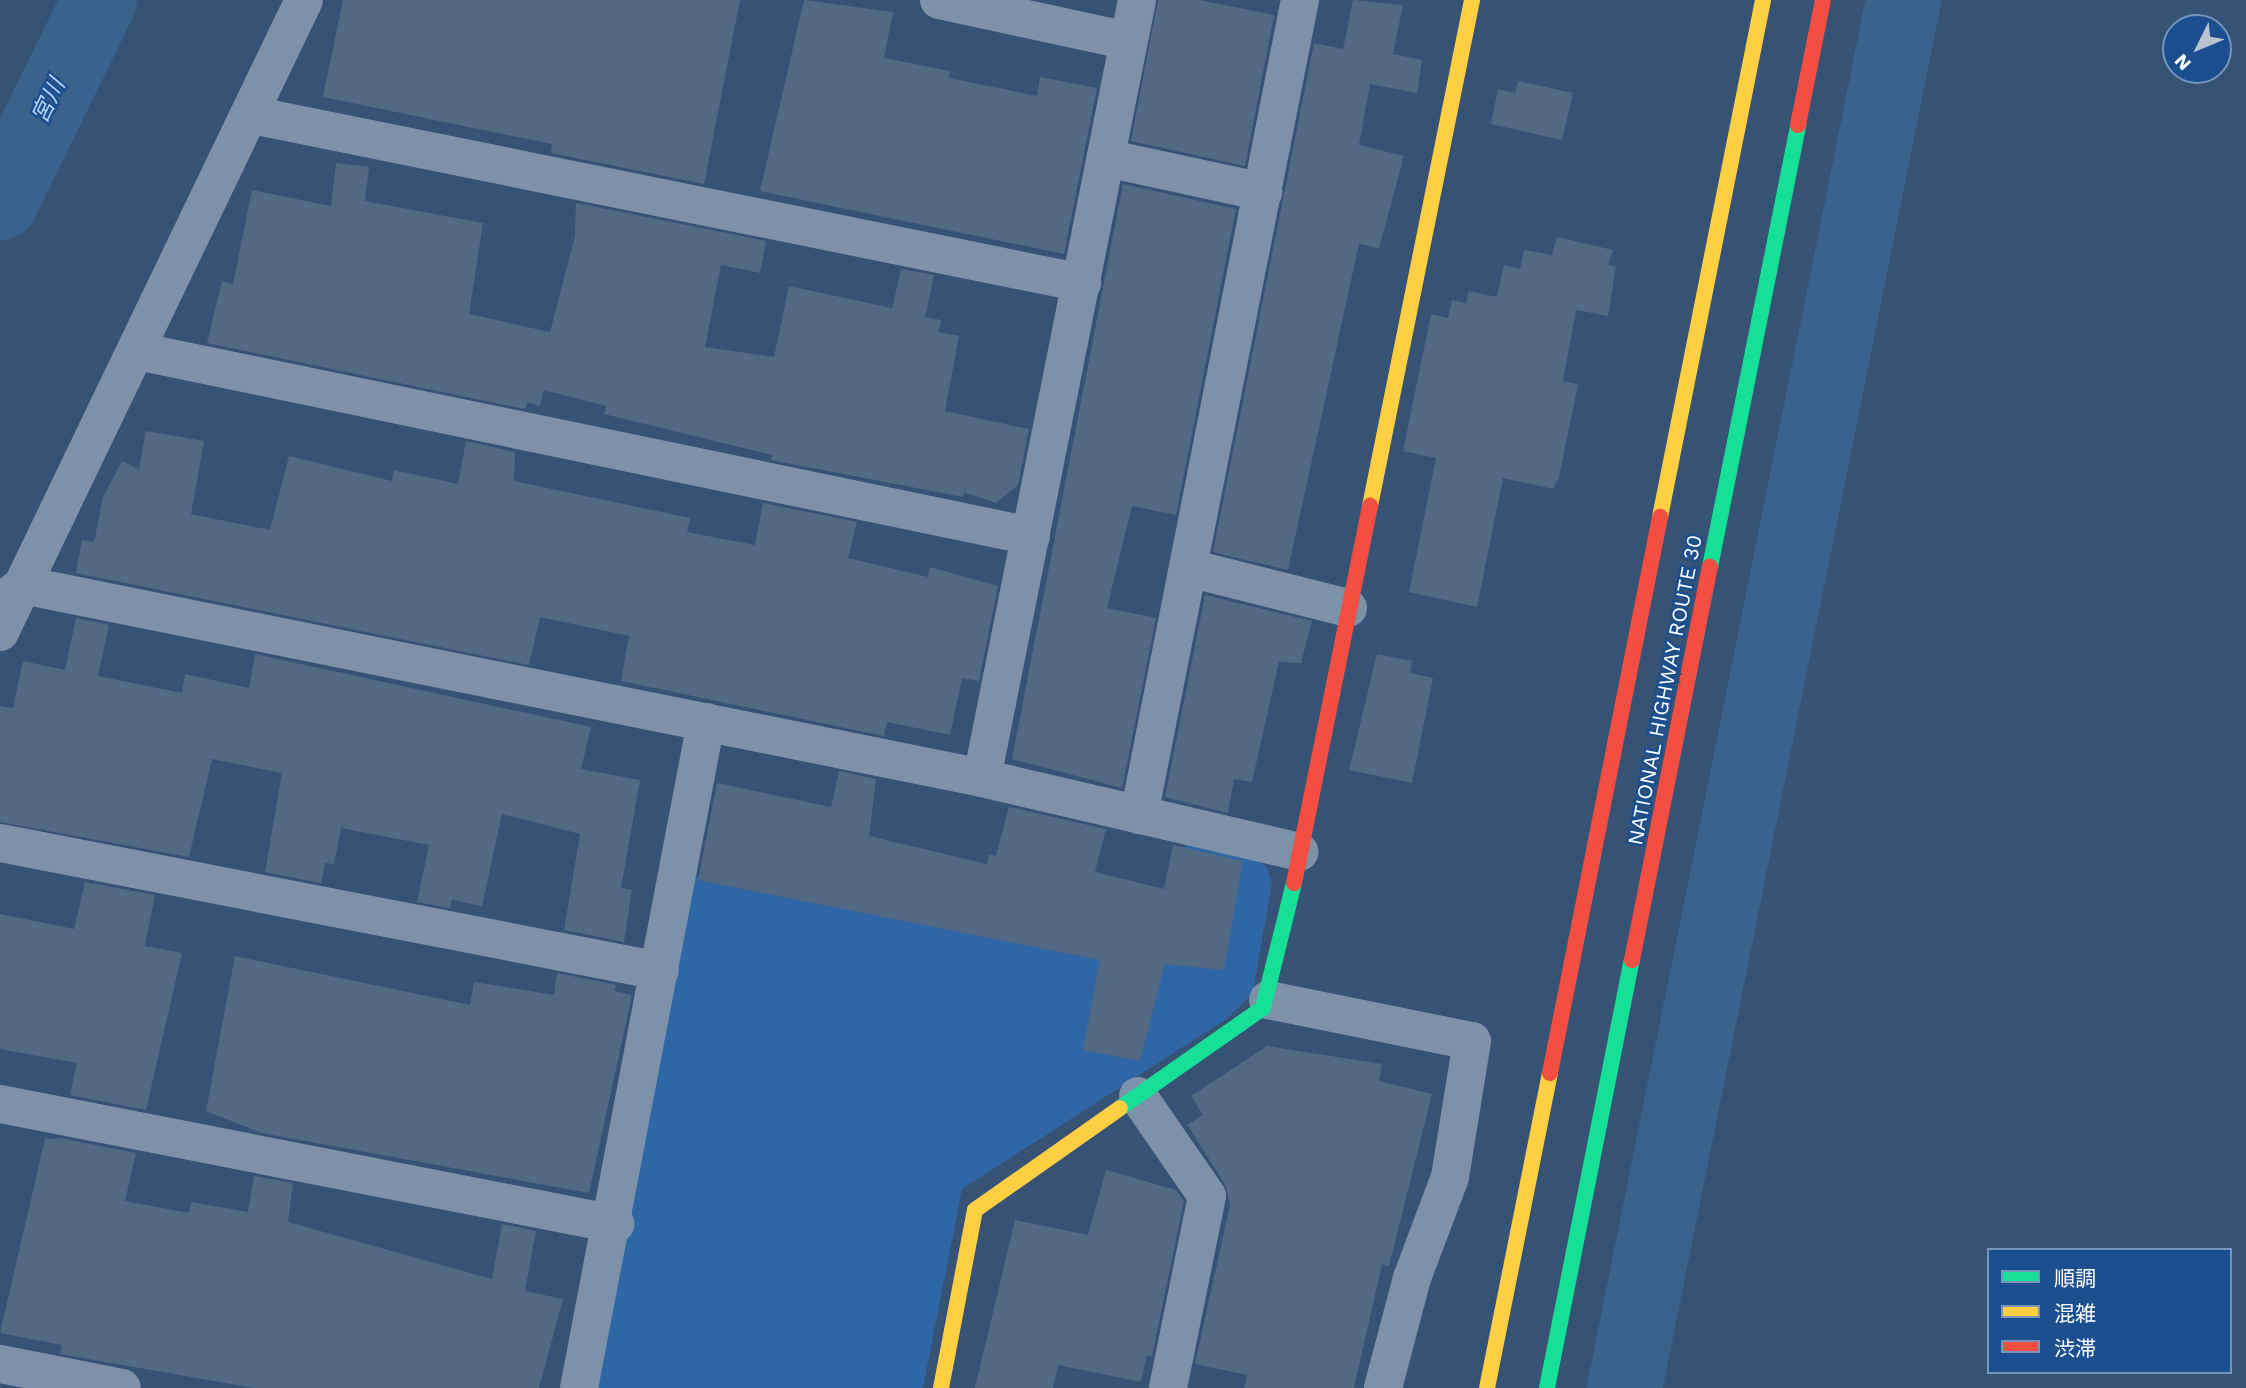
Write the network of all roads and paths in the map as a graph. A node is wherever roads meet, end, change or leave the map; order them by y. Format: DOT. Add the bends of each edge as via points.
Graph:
graph roads {
  1 [pos="304,0"];
  2 [pos="939,0"];
  3 [pos="1138,0"];
  4 [pos="1300,0"];
  5 [pos="1472,0"];
  6 [pos="1763,0"];
  7 [pos="1823,0"];
  8 [pos="1129,41"];
  9 [pos="252,116"];
  10 [pos="1106,158"];
  11 [pos="1262,191"];
  12 [pos="1082,283"];
  13 [pos="137,351"];
  14 [pos="1031,536"];
  15 [pos="1189,568"];
  16 [pos="11,594"];
  17 [pos="1348,608"];
  18 [pos="0,632"];
  19 [pos="706,722"];
  20 [pos="982,778"];
  21 [pos="1139,815"];
  22 [pos="0,843"];
  23 [pos="1298,852"];
  24 [pos="660,971"];
  25 [pos="1268,1000"];
  26 [pos="1138,1096"];
  27 [pos="0,1104"];
  28 [pos="615,1224"];
  29 [pos="0,1364"];
  30 [pos="122,1388"];
  31 [pos="579,1388"];
  32 [pos="941,1388"];
  33 [pos="1168,1388"];
  34 [pos="1383,1388"];
  35 [pos="1487,1388"];
  36 [pos="1547,1388"];
  1 -- 9 [label="street"];
  2 -- 8 [label="street"];
  3 -- 8 [label="street"];
  4 -- 11 [label="street"];
  5 -- 17 [label="main road"];
  6 -- 35 [label="main road, NATIONAL HIGHWAY ROUTE 30"];
  7 -- 36 [label="main road, NATIONAL HIGHWAY ROUTE 30"];
  8 -- 10 [label="street"];
  9 -- 12 [label="street"];
  9 -- 13 [label="street"];
  10 -- 11 [label="street"];
  10 -- 12 [label="street"];
  11 -- 15 [label="street"];
  12 -- 14 [label="street"];
  13 -- 14 [label="street"];
  13 -- 16 [label="street"];
  14 -- 20 [label="street"];
  15 -- 17 [label="street"];
  15 -- 21 [label="street"];
  16 -- 18 [label="street"];
  16 -- 19 [label="street"];
  17 -- 23 [label="main road"];
  19 -- 20 [label="street"];
  19 -- 24 [label="street"];
  20 -- 21 [label="street"];
  21 -- 23 [label="street"];
  22 -- 24 [label="street"];
  23 -- 25 [label="main road"];
  24 -- 28 [label="street"];
  25 -- 26 [label="main road"];
  25 -- 34 [label="street" via="1472,1041 1450,1177 1412,1278"];
  26 -- 32 [label="main road" via="975,1210"];
  26 -- 33 [label="street" via="1207,1196"];
  27 -- 28 [label="street"];
  28 -- 31 [label="street"];
  29 -- 30 [label="street"];
}
